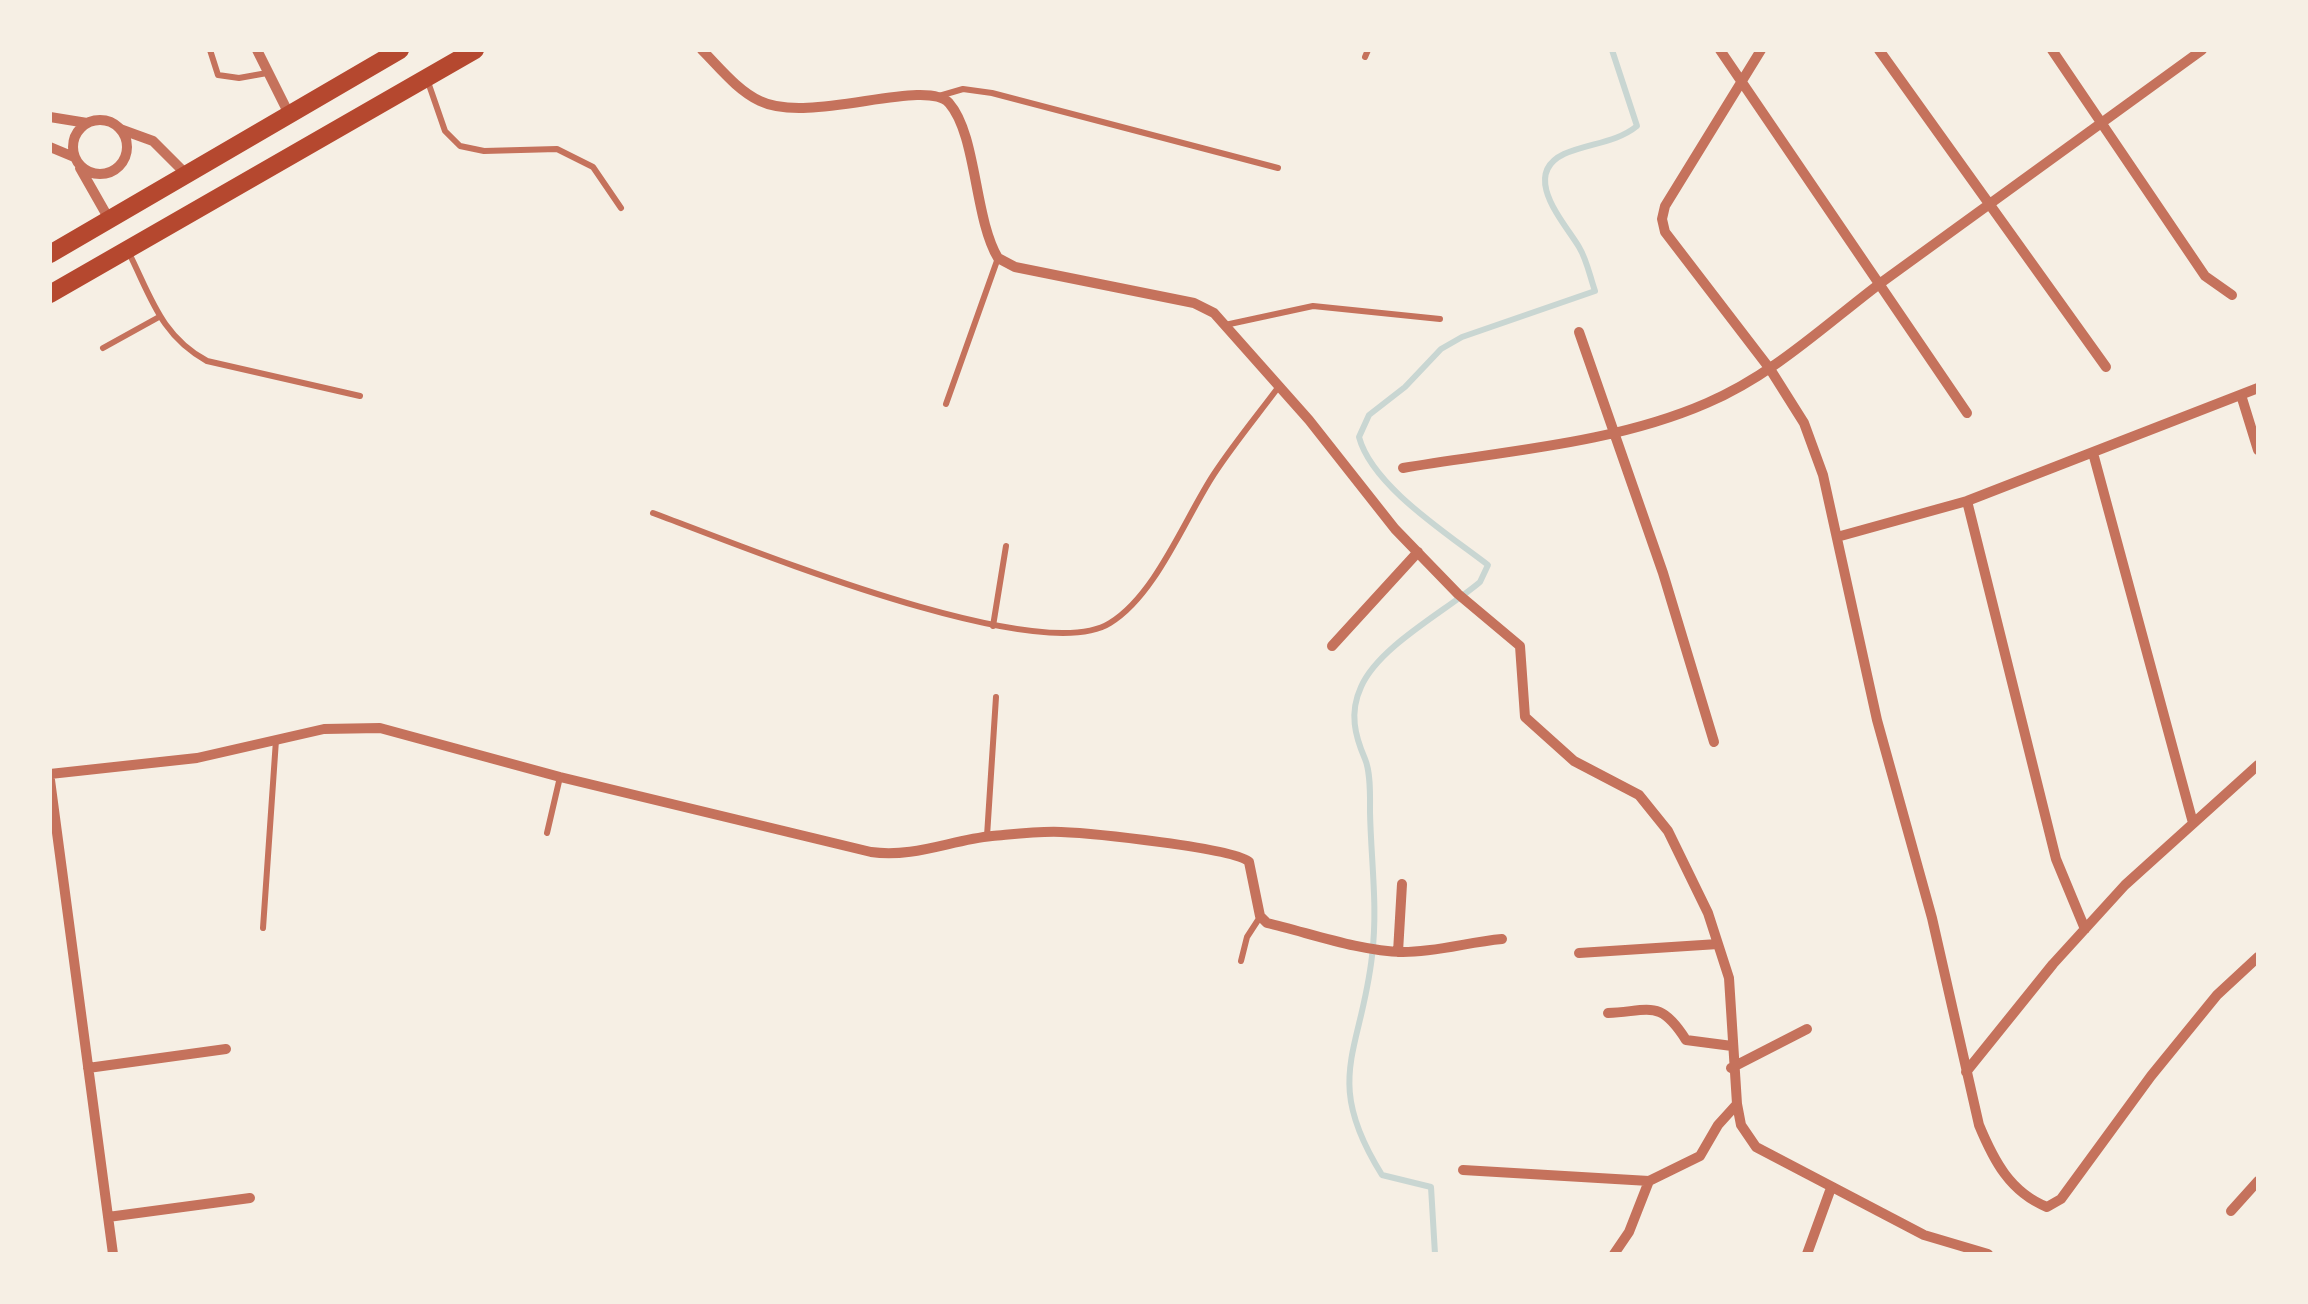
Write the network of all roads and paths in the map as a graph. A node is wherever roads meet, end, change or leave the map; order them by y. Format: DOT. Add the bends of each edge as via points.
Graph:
graph roads {
  1 [pos="210,50"];
  2 [pos="257,50"];
  3 [pos="400,50"];
  4 [pos="476,50"];
  5 [pos="702,50"];
  6 [pos="1720,50"];
  7 [pos="1762,50"];
  8 [pos="1879,50"];
  9 [pos="2052,50"];
  10 [pos="2202,50"];
  11 [pos="267,73"];
  12 [pos="426,78"];
  13 [pos="1740,85"];
  14 [pos="939,96"];
  15 [pos="289,114"];
  16 [pos="50,116"];
  17 [pos="2102,122"];
  18 [pos="86,123"];
  19 [pos="119,128"];
  20 [pos="50,147"];
  21 [pos="76,161"];
  22 [pos="1278,168"];
  23 [pos="186,174"];
  24 [pos="1988,205"];
  25 [pos="621,208"];
  26 [pos="110,219"];
  27 [pos="127,247"];
  28 [pos="50,254"];
  29 [pos="998,258"];
  30 [pos="1878,285"];
  31 [pos="50,294"];
  32 [pos="2232,295"];
  33 [pos="159,317"];
  34 [pos="1440,319"];
  35 [pos="1224,325"];
  36 [pos="1579,332"];
  37 [pos="103,348"];
  38 [pos="2106,367"];
  39 [pos="1770,369"];
  40 [pos="2258,388"];
  41 [pos="1277,389"];
  42 [pos="2242,395"];
  43 [pos="360,396"];
  44 [pos="946,404"];
  45 [pos="1968,413"];
  46 [pos="1612,432"];
  47 [pos="2258,450"];
  48 [pos="2093,452"];
  49 [pos="1403,468"];
  50 [pos="1967,502"];
  51 [pos="652,513"];
  52 [pos="1836,537"];
  53 [pos="1006,546"];
  54 [pos="1418,552"];
  55 [pos="993,626"];
  56 [pos="1332,646"];
  57 [pos="996,697"];
  58 [pos="276,738"];
  59 [pos="1714,742"];
  60 [pos="2258,765"];
  61 [pos="50,777"];
  62 [pos="560,777"];
  63 [pos="2193,822"];
  64 [pos="547,834"];
  65 [pos="987,837"];
  66 [pos="1402,884"];
  67 [pos="1260,916"];
  68 [pos="262,928"];
  69 [pos="2086,929"];
  70 [pos="1502,939"];
  71 [pos="1718,944"];
  72 [pos="1398,952"];
  73 [pos="1579,953"];
  74 [pos="2258,957"];
  75 [pos="1240,961"];
  76 [pos="1608,1013"];
  77 [pos="1807,1029"];
  78 [pos="1732,1046"];
  79 [pos="226,1049"];
  80 [pos="88,1068"];
  81 [pos="1732,1068"];
  82 [pos="1966,1072"];
  83 [pos="1737,1104"];
  84 [pos="1463,1170"];
  85 [pos="2258,1181"];
  86 [pos="1648,1182"];
  87 [pos="1831,1188"];
  88 [pos="250,1198"];
  89 [pos="2232,1211"];
  90 [pos="108,1216"];
  91 [pos="1938,1240"];
  92 [pos="113,1254"];
  93 [pos="1614,1254"];
  94 [pos="1807,1254"];
  95 [pos="1937,1254"];
  96 [pos="1988,1254"];
  1 -- 11 [label="lane" via="218,75"];
  2 -- 11 [label="street"];
  3 -- 15 [label="main road"];
  4 -- 12 [label="main road"];
  5 -- 14 [label="street" via="743,91 779,108"];
  6 -- 13 [label="street"];
  7 -- 13 [label="street"];
  8 -- 24 [label="street"];
  9 -- 17 [label="street"];
  10 -- 17 [label="street"];
  11 -- 15 [label="street"];
  12 -- 25 [label="lane" via="445,130 460,146 557,149 593,167"];
  12 -- 27 [label="main road"];
  13 -- 30 [label="street"];
  13 -- 39 [label="street" via="1662,219 1665,232"];
  14 -- 22 [label="lane" via="964,88 992,93"];
  14 -- 29 [label="street" via="960,126"];
  15 -- 23 [label="main road"];
  16 -- 18 [label="street"];
  17 -- 24 [label="street"];
  17 -- 32 [label="street" via="2205,276"];
  18 -- 19 [label="street" via="103,120"];
  18 -- 21 [label="street" via="76,134"];
  19 -- 21 [label="street" via="126,154 115,170 98,174"];
  19 -- 23 [label="street" via="153,141"];
  20 -- 21 [label="street"];
  21 -- 26 [label="street"];
  23 -- 26 [label="main road"];
  24 -- 30 [label="street"];
  24 -- 38 [label="street"];
  26 -- 28 [label="main road"];
  27 -- 31 [label="main road"];
  27 -- 33 [label="lane"];
  29 -- 35 [label="street" via="1194,303"];
  29 -- 44 [label="lane"];
  30 -- 39 [label="street"];
  30 -- 45 [label="street"];
  33 -- 37 [label="lane"];
  33 -- 43 [label="lane" via="184,349 207,361"];
  34 -- 35 [label="lane" via="1312,306"];
  35 -- 41 [label="street"];
  36 -- 46 [label="street"];
  39 -- 46 [label="street" via="1704,404"];
  39 -- 52 [label="street" via="1804,423"];
  40 -- 42 [label="street"];
  41 -- 54 [label="street"];
  41 -- 55 [label="lane" via="1214,473 1148,582 1110,623 1084,633"];
  42 -- 47 [label="street"];
  42 -- 48 [label="street"];
  46 -- 49 [label="street"];
  46 -- 59 [label="street"];
  48 -- 50 [label="street"];
  48 -- 63 [label="street"];
  50 -- 52 [label="street"];
  50 -- 69 [label="street" via="2056,860"];
  51 -- 55 [label="lane" via="842,582"];
  52 -- 82 [label="street"];
  53 -- 55 [label="lane"];
  54 -- 56 [label="street"];
  54 -- 71 [label="street" via="1520,646 1522,709 1531,724 1574,760 1625,785 1652,808 1688,870"];
  57 -- 65 [label="lane"];
  58 -- 61 [label="street" via="197,758"];
  58 -- 62 [label="street" via="380,728"];
  58 -- 68 [label="lane"];
  60 -- 63 [label="street"];
  61 -- 80 [label="street"];
  62 -- 64 [label="lane"];
  62 -- 65 [label="street" via="871,852 918,852"];
  63 -- 69 [label="street"];
  65 -- 67 [label="street" via="1062,832 1238,855 1249,862"];
  66 -- 72 [label="street"];
  67 -- 72 [label="street" via="1267,923"];
  67 -- 75 [label="lane"];
  69 -- 82 [label="street"];
  70 -- 72 [label="street"];
  71 -- 73 [label="street"];
  71 -- 78 [label="street" via="1733,1004"];
  74 -- 82 [label="street" via="2216,995 2150,1076 2088,1169 2046,1208 2023,1198 1991,1154"];
  76 -- 78 [label="street" via="1666,1012 1686,1040"];
  77 -- 81 [label="street"];
  78 -- 81 [label="street"];
  79 -- 80 [label="street"];
  80 -- 90 [label="street"];
  81 -- 83 [label="street"];
  83 -- 86 [label="street" via="1700,1156"];
  83 -- 87 [label="street" via="1756,1146"];
  84 -- 86 [label="street"];
  85 -- 89 [label="street"];
  86 -- 93 [label="street"];
  87 -- 91 [label="street"];
  87 -- 94 [label="street"];
  88 -- 90 [label="street"];
  90 -- 92 [label="street"];
  91 -- 95 [label="street"];
  91 -- 96 [label="street"];
}
